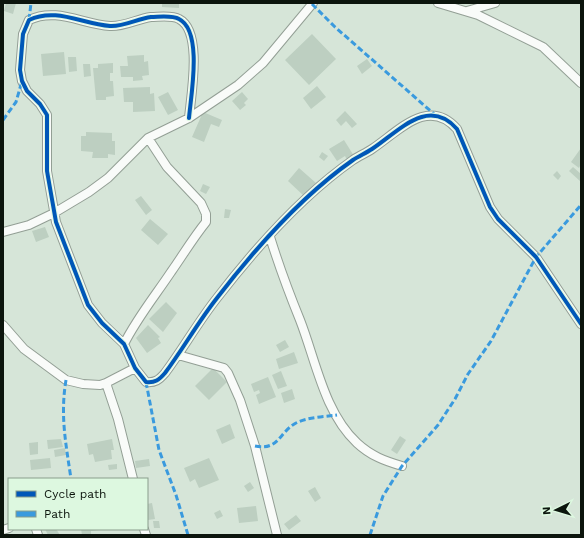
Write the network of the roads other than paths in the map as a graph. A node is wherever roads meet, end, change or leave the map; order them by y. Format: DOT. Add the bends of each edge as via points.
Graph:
graph roads {
  1 [pos="313,3"];
  2 [pos="438,3"];
  3 [pos="495,3"];
  4 [pos="465,12"];
  5 [pos="581,83"];
  6 [pos="189,118"];
  7 [pos="148,138"];
  8 [pos="54,213"];
  9 [pos="3,232"];
  10 [pos="270,237"];
  11 [pos="581,324"];
  12 [pos="3,325"];
  13 [pos="124,344"];
  14 [pos="178,355"];
  15 [pos="134,368"];
  16 [pos="106,384"];
  17 [pos="402,466"];
  18 [pos="133,478"];
  19 [pos="277,535"];
  1 -- 6 [label="street" via="262,64 238,85"];
  2 -- 4 [label="street"];
  3 -- 4 [label="street"];
  4 -- 5 [label="street" via="486,18 543,47"];
  6 -- 7 [label="street"];
  6 -- 8 [label="street" via="194,70 193,46 187,27 180,19 152,17 111,26 54,15 29,20 23,34 20,70 24,86 47,115 47,171"];
  7 -- 8 [label="street" via="99,186"];
  7 -- 13 [label="street" via="167,167 201,203 207,218"];
  8 -- 9 [label="street" via="29,225"];
  8 -- 13 [label="street" via="88,304 102,323"];
  10 -- 11 [label="street" via="299,205 354,159 407,124 434,114 442,116 462,138 490,207 498,219 536,257"];
  10 -- 14 [label="street" via="217,298"];
  10 -- 17 [label="street" via="287,292 321,382 342,426 366,452 377,459"];
  12 -- 16 [label="street" via="30,353 66,380 91,385"];
  13 -- 15 [label="street"];
  14 -- 15 [label="street" via="162,377 152,383 146,382"];
  14 -- 19 [label="street" via="217,366 228,372 255,446"];
  15 -- 16 [label="street"];
  16 -- 18 [label="street" via="122,432"];
}
